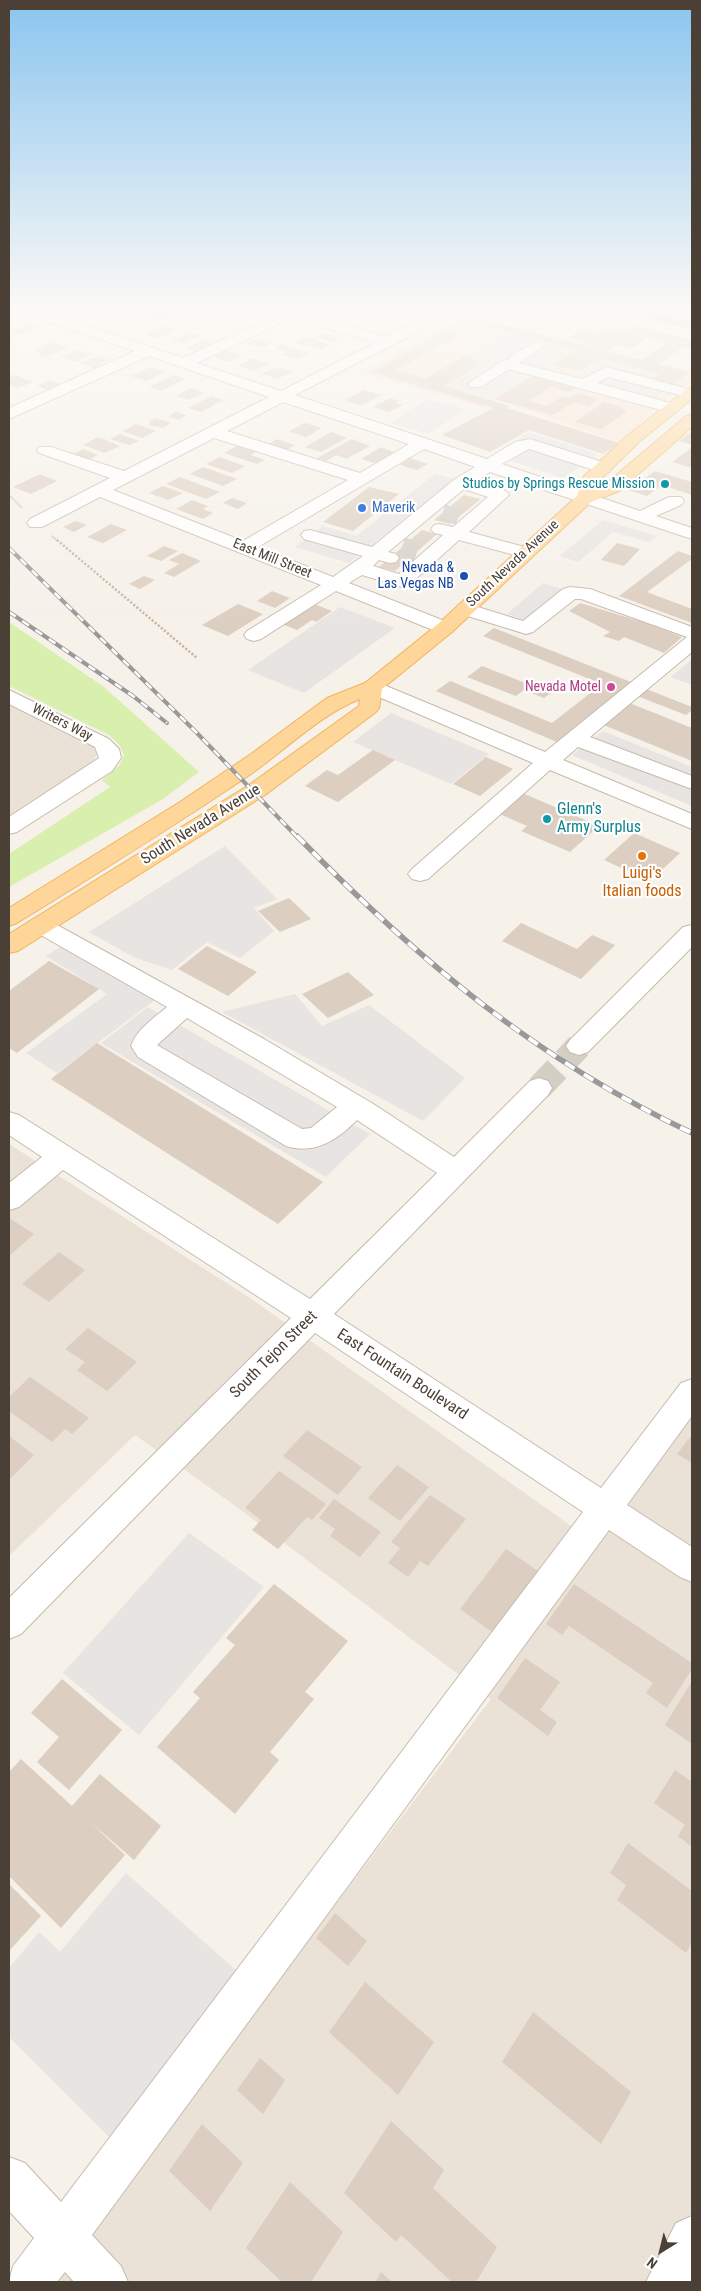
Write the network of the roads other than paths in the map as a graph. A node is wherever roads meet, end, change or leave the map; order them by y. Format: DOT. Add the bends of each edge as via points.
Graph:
graph roads {
  1 [pos="247,414"];
  2 [pos="335,414"];
  3 [pos="665,414"];
  4 [pos="692,419"];
  5 [pos="213,432"];
  6 [pos="423,443"];
  7 [pos="46,450"];
  8 [pos="564,455"];
  9 [pos="488,465"];
  10 [pos="603,468"];
  11 [pos="124,477"];
  12 [pos="361,479"];
  13 [pos="528,479"];
  14 [pos="461,484"];
  15 [pos="99,490"];
  16 [pos="585,498"];
  17 [pos="675,501"];
  18 [pos="640,517"];
  19 [pos="36,523"];
  20 [pos="429,533"];
  21 [pos="692,534"];
  22 [pos="310,535"];
  23 [pos="244,548"];
  24 [pos="526,553"];
  25 [pos="360,568"];
  26 [pos="334,584"];
  27 [pos="465,609"];
  28 [pos="445,628"];
  29 [pos="692,633"];
  30 [pos="254,635"];
  31 [pos="692,642"];
  32 [pos="372,687"];
  33 [pos="12,701"];
  34 [pos="574,739"];
  35 [pos="548,760"];
  36 [pos="687,781"];
  37 [pos="656,806"];
  38 [pos="692,822"];
  39 [pos="9,827"];
  40 [pos="420,874"];
  41 [pos="9,918"];
  42 [pos="40,925"];
  43 [pos="692,933"];
  44 [pos="9,945"];
  45 [pos="184,1006"];
  46 [pos="579,1046"];
  47 [pos="539,1088"];
  48 [pos="355,1106"];
  49 [pos="9,1122"];
  50 [pos="62,1156"];
  51 [pos="456,1172"];
  52 [pos="9,1198"];
  53 [pos="313,1316"];
  54 [pos="692,1392"];
  55 [pos="606,1509"];
  56 [pos="692,1566"];
  57 [pos="9,1622"];
  58 [pos="9,2179"];
  59 [pos="63,2237"];
  60 [pos="692,2240"];
  61 [pos="29,2282"];
  62 [pos="105,2282"];
  63 [pos="669,2282"];
  1 -- 5 [label="street"];
  2 -- 6 [label="street"];
  3 -- 10 [label="main road, South Nevada Avenue"];
  4 -- 16 [label="main road, South Nevada Avenue" via="613,487"];
  5 -- 11 [label="street"];
  5 -- 12 [label="street"];
  6 -- 9 [label="street"];
  6 -- 12 [label="street"];
  7 -- 11 [label="street"];
  8 -- 9 [label="street" via="524,443"];
  8 -- 10 [label="street"];
  8 -- 13 [label="street"];
  9 -- 13 [label="street"];
  9 -- 14 [label="street"];
  10 -- 16 [label="main road, South Nevada Avenue" via="590,480"];
  11 -- 15 [label="street"];
  12 -- 23 [label="street"];
  13 -- 16 [label="street"];
  14 -- 20 [label="street"];
  14 -- 20 [label="street" via="500,495"];
  15 -- 19 [label="street"];
  15 -- 23 [label="street, East Mill Street"];
  16 -- 18 [label="street"];
  16 -- 24 [label="main road, South Nevada Avenue"];
  17 -- 18 [label="street"];
  18 -- 21 [label="street"];
  20 -- 22 [label="street"];
  20 -- 24 [label="street"];
  20 -- 25 [label="street"];
  20 -- 25 [label="street" via="402,580"];
  23 -- 26 [label="street, East Mill Street"];
  24 -- 27 [label="main road, South Nevada Avenue"];
  25 -- 26 [label="street"];
  26 -- 28 [label="street, East Mill Street"];
  26 -- 30 [label="street"];
  27 -- 28 [label="main road, South Nevada Avenue"];
  27 -- 29 [label="street" via="526,628 570,593 583,593"];
  28 -- 32 [label="main road, South Nevada Avenue"];
  31 -- 34 [label="street"];
  32 -- 35 [label="street"];
  32 -- 41 [label="main road, South Nevada Avenue" via="334,702 260,759 188,807"];
  32 -- 42 [label="main road, South Nevada Avenue" via="369,708 265,784"];
  33 -- 39 [label="street, Writers Way" via="102,743 110,758 104,766"];
  34 -- 35 [label="street"];
  34 -- 36 [label="street"];
  35 -- 37 [label="street"];
  35 -- 40 [label="street"];
  36 -- 37 [label="street"];
  37 -- 38 [label="street"];
  42 -- 44 [label="main road, South Nevada Avenue"];
  42 -- 45 [label="street"];
  43 -- 46 [label="street"];
  45 -- 48 [label="street"];
  45 -- 48 [label="street" via="146,1040 144,1046 147,1051 296,1139 307,1141 321,1136"];
  47 -- 51 [label="street, South Tejon Street"];
  48 -- 51 [label="street"];
  49 -- 50 [label="street, East Fountain Boulevard"];
  50 -- 52 [label="street"];
  50 -- 53 [label="street, East Fountain Boulevard"];
  51 -- 53 [label="street, South Tejon Street"];
  53 -- 55 [label="street, East Fountain Boulevard"];
  53 -- 57 [label="street, South Tejon Street"];
  54 -- 55 [label="street"];
  55 -- 56 [label="street, East Fountain Boulevard"];
  55 -- 59 [label="street"];
  58 -- 59 [label="street"];
  59 -- 61 [label="street"];
  59 -- 62 [label="street"];
  60 -- 63 [label="street"];
}
